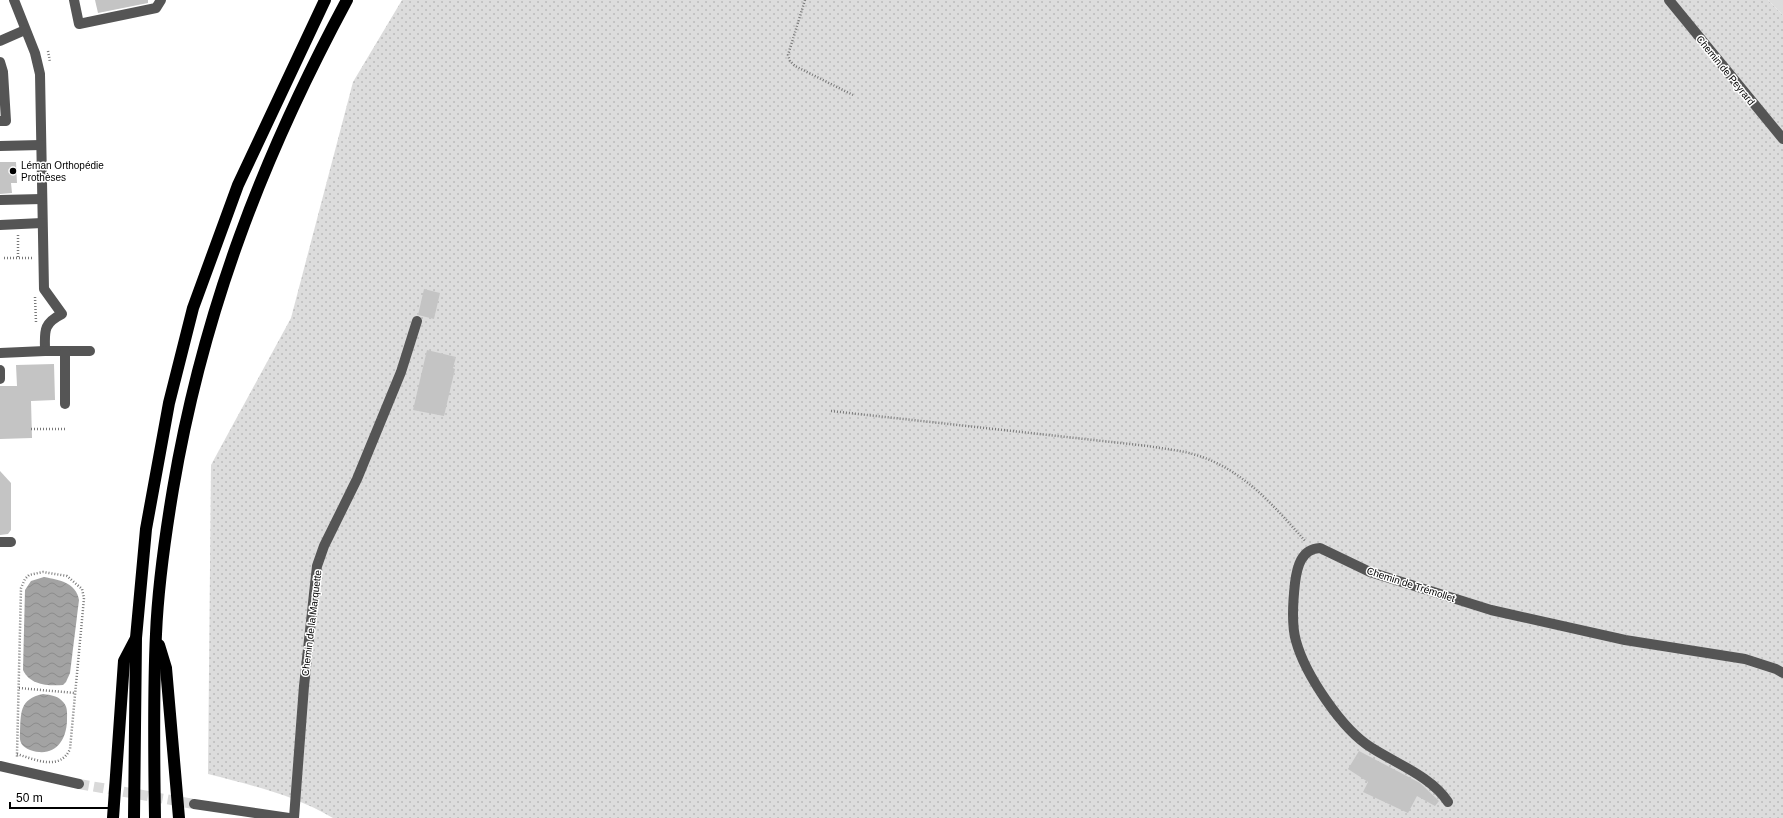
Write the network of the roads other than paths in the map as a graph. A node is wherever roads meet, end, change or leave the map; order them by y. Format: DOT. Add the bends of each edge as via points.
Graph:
graph roads {
  1 [pos="14,0"];
  2 [pos="74,0"];
  3 [pos="161,0"];
  4 [pos="325,0"];
  5 [pos="347,0"];
  6 [pos="1669,0"];
  7 [pos="25,30"];
  8 [pos="0,41"];
  9 [pos="0,62"];
  10 [pos="0,121"];
  11 [pos="1783,139"];
  12 [pos="41,145"];
  13 [pos="0,146"];
  14 [pos="42,199"];
  15 [pos="0,200"];
  16 [pos="42,223"];
  17 [pos="0,225"];
  18 [pos="417,321"];
  19 [pos="45,351"];
  20 [pos="65,351"];
  21 [pos="90,351"];
  22 [pos="0,353"];
  23 [pos="0,370"];
  24 [pos="0,379"];
  25 [pos="65,404"];
  26 [pos="0,542"];
  27 [pos="11,542"];
  28 [pos="156,633"];
  29 [pos="136,638"];
  30 [pos="1783,673"];
  31 [pos="0,766"];
  32 [pos="79,784"];
  33 [pos="1448,802"];
  34 [pos="194,804"];
  35 [pos="113,818"];
  36 [pos="134,818"];
  37 [pos="155,818"];
  38 [pos="179,818"];
  39 [pos="289,818"];
  40 [pos="294,818"];
  1 -- 7 [label="street"];
  2 -- 3 [label="street" via="79,24 156,8"];
  4 -- 29 [label="highway" via="238,185 193,308 169,403 146,529"];
  5 -- 28 [label="highway" via="269,159 218,296 191,392 179,454 162,558"];
  6 -- 11 [label="street, Chemin de Peyrard"];
  7 -- 8 [label="street"];
  7 -- 12 [label="street" via="35,53 40,74"];
  9 -- 10 [label="street" via="6,121"];
  12 -- 13 [label="street"];
  12 -- 14 [label="street"];
  14 -- 15 [label="street"];
  14 -- 16 [label="street"];
  16 -- 17 [label="street"];
  16 -- 19 [label="street" via="44,289 62,314 47,324"];
  18 -- 40 [label="street, Chemin de la Marquette" via="401,372 357,479 317,566 304,686"];
  19 -- 20 [label="street"];
  19 -- 22 [label="street"];
  20 -- 21 [label="street"];
  20 -- 25 [label="street"];
  23 -- 24 [label="street"];
  26 -- 27 [label="street"];
  28 -- 37 [label="highway" via="153,746"];
  28 -- 38 [label="highway" via="166,668"];
  29 -- 35 [label="highway" via="124,662"];
  29 -- 36 [label="highway"];
  30 -- 33 [label="street, Chemin de Trémollet" via="1745,659 1625,640 1491,610 1370,572 1320,548 1312,548 1300,564 1295,583 1293,611 1295,639 1309,673 1324,697 1359,739 1419,776 1441,793"];
  31 -- 32 [label="street"];
  34 -- 39 [label="street"];
}
